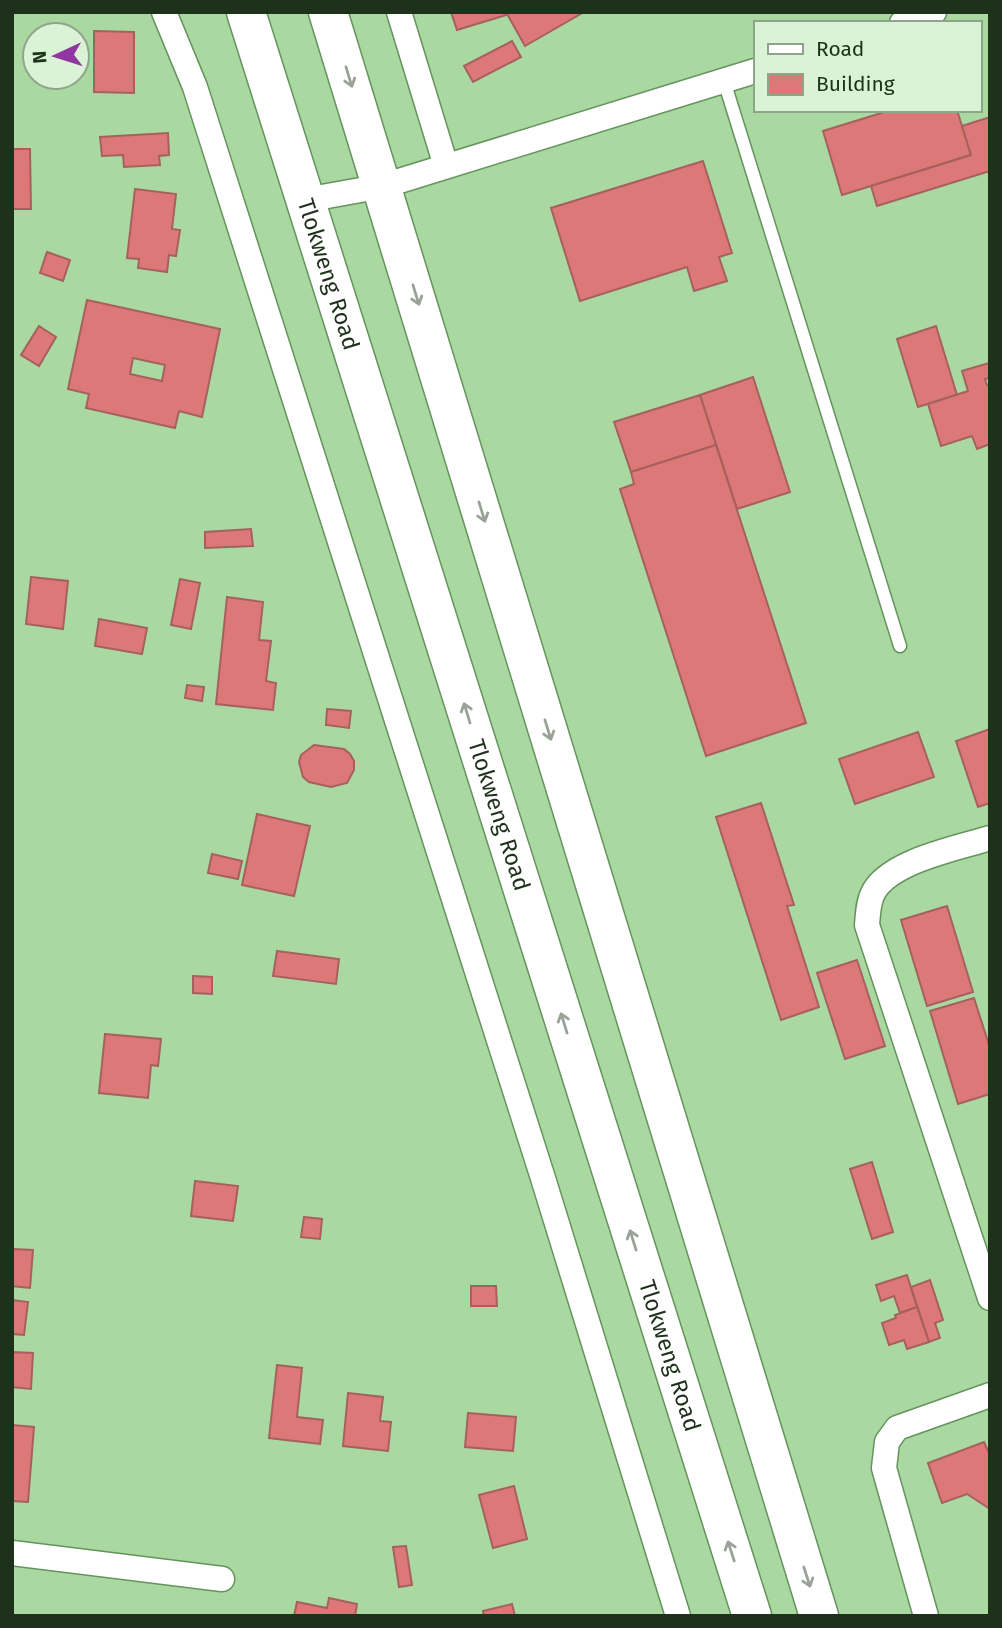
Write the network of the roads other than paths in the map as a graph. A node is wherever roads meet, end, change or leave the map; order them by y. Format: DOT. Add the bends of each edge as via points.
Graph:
graph roads {
  1 [pos="164,12"];
  2 [pos="246,12"];
  3 [pos="328,12"];
  4 [pos="398,12"];
  5 [pos="934,12"];
  6 [pos="908,21"];
  7 [pos="754,71"];
  8 [pos="724,81"];
  9 [pos="446,166"];
  10 [pos="383,186"];
  11 [pos="305,200"];
  12 [pos="900,646"];
  13 [pos="990,838"];
  14 [pos="990,1298"];
  15 [pos="990,1395"];
  16 [pos="12,1553"];
  17 [pos="222,1579"];
  18 [pos="678,1616"];
  19 [pos="752,1616"];
  20 [pos="819,1616"];
  21 [pos="926,1616"];
  1 -- 18 [label="street" via="195,87"];
  2 -- 11 [label="main road, Tlokweng Road"];
  3 -- 10 [label="main road, one-way"];
  4 -- 9 [label="street"];
  5 -- 6 [label="street"];
  7 -- 8 [label="street"];
  8 -- 9 [label="street"];
  8 -- 12 [label="lane"];
  9 -- 10 [label="street"];
  10 -- 11 [label="street"];
  10 -- 20 [label="main road, one-way"];
  19 -- 11 [label="main road, Tlokweng Road, one-way"];
  13 -- 14 [label="street" via="909,864 890,875 874,890 867,925"];
  15 -- 21 [label="street" via="897,1428 887,1442 884,1468"];
  16 -- 17 [label="street"];
}
